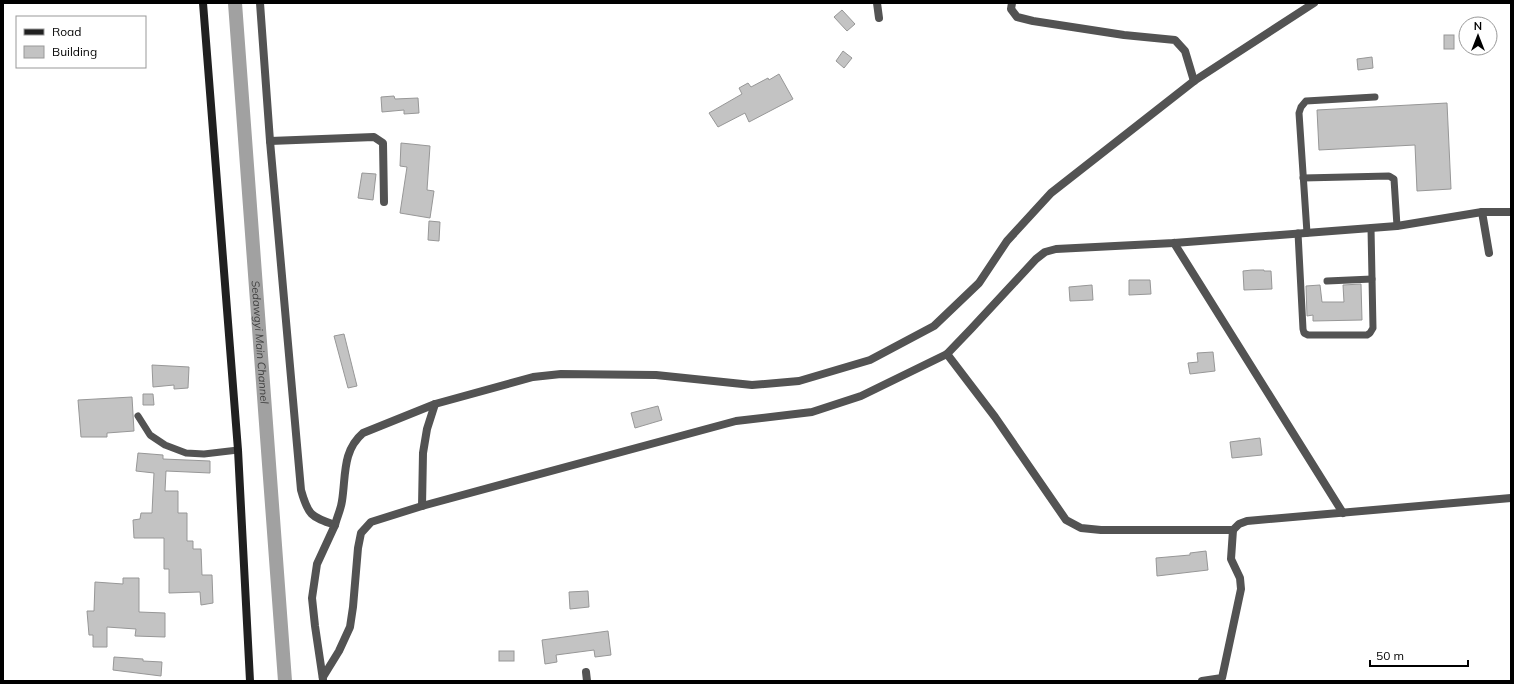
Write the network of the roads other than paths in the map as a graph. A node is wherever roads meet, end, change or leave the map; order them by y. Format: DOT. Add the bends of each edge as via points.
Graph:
graph roads {
  1 [pos="203,3"];
  2 [pos="260,3"];
  3 [pos="877,3"];
  4 [pos="1012,3"];
  5 [pos="1314,3"];
  6 [pos="879,18"];
  7 [pos="1194,81"];
  8 [pos="1375,97"];
  9 [pos="270,140"];
  10 [pos="1303,178"];
  11 [pos="384,202"];
  12 [pos="1482,212"];
  13 [pos="1511,212"];
  14 [pos="1396,226"];
  15 [pos="1371,228"];
  16 [pos="1307,233"];
  17 [pos="1298,234"];
  18 [pos="1174,243"];
  19 [pos="1489,253"];
  20 [pos="1372,279"];
  21 [pos="1328,281"];
  22 [pos="947,354"];
  23 [pos="435,404"];
  24 [pos="138,416"];
  25 [pos="238,450"];
  26 [pos="1511,498"];
  27 [pos="422,506"];
  28 [pos="1343,513"];
  29 [pos="335,525"];
  30 [pos="1234,530"];
  31 [pos="586,672"];
  32 [pos="323,679"];
  33 [pos="1222,679"];
  34 [pos="250,681"];
  35 [pos="587,681"];
  36 [pos="1202,681"];
  1 -- 25 [label="street"];
  2 -- 9 [label="street"];
  3 -- 6 [label="street"];
  4 -- 7 [label="street" via="1011,9 1017,17 1033,22 1175,40 1186,52"];
  5 -- 7 [label="street"];
  7 -- 23 [label="street" via="1051,193 1007,241 979,283 934,326 870,360 799,381 752,385 656,375 561,374 533,377"];
  8 -- 10 [label="lane" via="1306,101 1299,113"];
  9 -- 11 [label="street" via="374,137 379,139 383,143"];
  9 -- 29 [label="street" via="301,490 305,506 314,518"];
  10 -- 14 [label="lane" via="1389,176 1394,179"];
  10 -- 16 [label="lane"];
  12 -- 13 [label="street"];
  12 -- 14 [label="street"];
  12 -- 19 [label="street"];
  14 -- 15 [label="street"];
  15 -- 16 [label="street"];
  15 -- 20 [label="lane"];
  16 -- 17 [label="street"];
  17 -- 18 [label="street"];
  17 -- 20 [label="lane" via="1304,333 1370,333 1373,328"];
  18 -- 22 [label="street" via="1056,249 1045,252"];
  18 -- 28 [label="street"];
  20 -- 21 [label="lane"];
  22 -- 27 [label="street" via="861,396 812,412 736,421"];
  22 -- 30 [label="street" via="996,417 1066,520 1081,528 1101,530"];
  23 -- 27 [label="street" via="426,429"];
  23 -- 29 [label="street" via="363,433 355,440 346,457 342,502"];
  24 -- 25 [label="lane" via="150,435 165,445 186,453 204,454"];
  25 -- 34 [label="street"];
  26 -- 28 [label="street"];
  27 -- 32 [label="street" via="371,522 361,533 350,627"];
  28 -- 30 [label="street" via="1247,521 1239,524"];
  29 -- 32 [label="street" via="317,564 312,598"];
  30 -- 33 [label="street" via="1231,559 1240,578 1241,589"];
  31 -- 35 [label="street"];
  33 -- 36 [label="street"];
}
